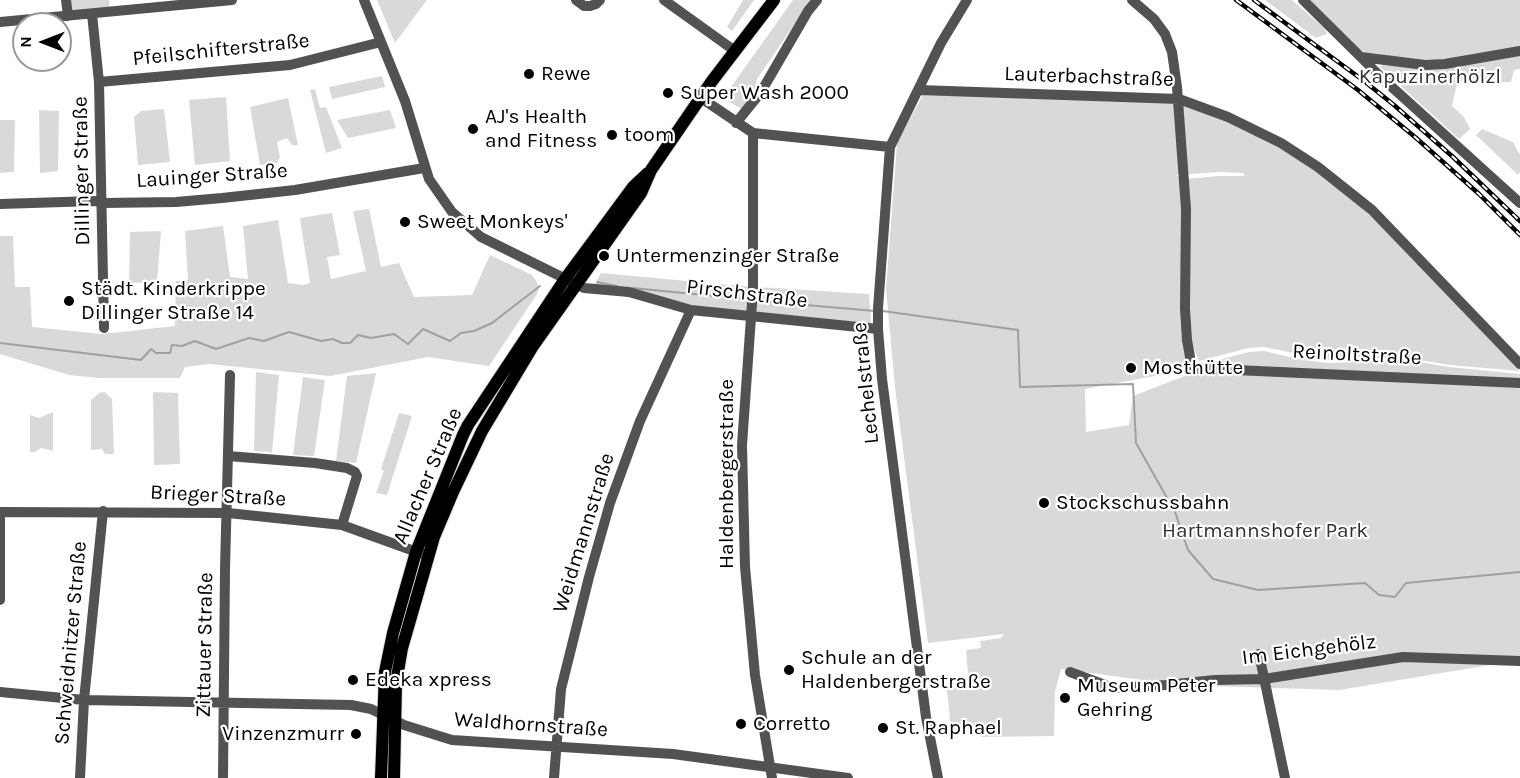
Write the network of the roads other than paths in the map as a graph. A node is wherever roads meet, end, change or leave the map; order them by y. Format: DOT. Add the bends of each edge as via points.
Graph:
graph roads {
  1 [pos="112,0"];
  2 [pos="232,0"];
  3 [pos="364,0"];
  4 [pos="576,0"];
  5 [pos="600,0"];
  6 [pos="664,0"];
  7 [pos="774,0"];
  8 [pos="817,0"];
  9 [pos="966,0"];
  10 [pos="1132,0"];
  11 [pos="1303,0"];
  12 [pos="113,12"];
  13 [pos="92,14"];
  14 [pos="72,16"];
  15 [pos="381,42"];
  16 [pos="735,51"];
  17 [pos="1520,51"];
  18 [pos="1360,57"];
  19 [pos="99,82"];
  20 [pos="919,90"];
  21 [pos="701,98"];
  22 [pos="1179,99"];
  23 [pos="736,123"];
  24 [pos="753,133"];
  25 [pos="890,147"];
  26 [pos="424,168"];
  27 [pos="651,170"];
  28 [pos="103,203"];
  29 [pos="0,204"];
  30 [pos="1520,204"];
  31 [pos="565,279"];
  32 [pos="577,285"];
  33 [pos="691,310"];
  34 [pos="751,315"];
  35 [pos="104,328"];
  36 [pos="878,329"];
  37 [pos="1520,364"];
  38 [pos="230,375"];
  39 [pos="1520,383"];
  40 [pos="228,456"];
  41 [pos="103,511"];
  42 [pos="0,513"];
  43 [pos="228,513"];
  44 [pos="342,525"];
  45 [pos="422,554"];
  46 [pos="0,556"];
  47 [pos="0,600"];
  48 [pos="1259,654"];
  49 [pos="1520,662"];
  50 [pos="1070,672"];
  51 [pos="1264,679"];
  52 [pos="0,692"];
  53 [pos="84,700"];
  54 [pos="224,703"];
  55 [pos="382,714"];
  56 [pos="396,721"];
  57 [pos="555,747"];
  58 [pos="771,773"];
  59 [pos="80,778"];
  60 [pos="223,778"];
  61 [pos="381,778"];
  62 [pos="394,778"];
  63 [pos="554,778"];
  64 [pos="848,778"];
  65 [pos="938,778"];
  66 [pos="1285,778"];
  1 -- 12 [label="street"];
  2 -- 12 [label="street"];
  3 -- 15 [label="street"];
  4 -- 5 [label="street" via="584,6"];
  6 -- 16 [label="street"];
  7 -- 16 [label="main road, Allacher Straße"];
  8 -- 23 [label="street" via="761,92"];
  9 -- 20 [label="street, Lechelstraße"];
  10 -- 22 [label="street" via="1165,34 1172,52"];
  11 -- 18 [label="street"];
  12 -- 13 [label="street"];
  13 -- 14 [label="street"];
  13 -- 19 [label="street, Dillinger Straße"];
  15 -- 19 [label="street, Pfeilschifterstraße" via="290,65"];
  15 -- 26 [label="street" via="405,101"];
  16 -- 21 [label="main road, Allacher Straße"];
  17 -- 18 [label="street" via="1425,66"];
  18 -- 30 [label="street"];
  19 -- 28 [label="street, Dillinger Straße"];
  20 -- 22 [label="street, Lauterbachstraße"];
  20 -- 25 [label="street, Lechelstraße"];
  21 -- 23 [label="street"];
  21 -- 27 [label="main road, Allacher Straße"];
  22 -- 37 [label="street, Lauterbachstraße" via="1228,117 1281,143 1318,167 1372,210"];
  22 -- 39 [label="street, Reinoltstraße" via="1186,218 1185,309 1192,368"];
  23 -- 24 [label="street"];
  24 -- 25 [label="street"];
  24 -- 34 [label="street, Haldenbergerstraße"];
  25 -- 36 [label="street, Lechelstraße"];
  26 -- 28 [label="street, Lauinger Straße" via="249,196"];
  26 -- 31 [label="street" via="436,192 472,231"];
  27 -- 31 [label="main road, Allacher Straße" via="633,187"];
  27 -- 32 [label="main road, Allacher Straße" via="641,193"];
  28 -- 29 [label="street, Lauinger Straße"];
  28 -- 35 [label="street, Dillinger Straße"];
  31 -- 32 [label="street"];
  31 -- 45 [label="main road, Allacher Straße" via="468,424"];
  32 -- 33 [label="street, Pirschstraße" via="629,292"];
  32 -- 45 [label="main road, Allacher Straße" via="533,346 482,431"];
  33 -- 34 [label="street, Pirschstraße"];
  33 -- 57 [label="street, Weidmannstraße" via="640,421 610,503 561,689"];
  34 -- 36 [label="street, Pirschstraße"];
  34 -- 58 [label="street, Haldenbergerstraße" via="742,445 745,567 755,675"];
  36 -- 65 [label="street, Lechelstraße" via="926,717"];
  38 -- 40 [label="street, Zittauer Straße"];
  40 -- 43 [label="street, Zittauer Straße"];
  40 -- 44 [label="street" via="315,463 356,472"];
  41 -- 42 [label="street, Brieger Straße"];
  41 -- 43 [label="street, Brieger Straße"];
  41 -- 53 [label="street, Schweidnitzer Straße"];
  42 -- 46 [label="street"];
  43 -- 44 [label="street, Brieger Straße"];
  43 -- 54 [label="street, Zittauer Straße"];
  44 -- 45 [label="street, Brieger Straße"];
  45 -- 55 [label="main road, Allacher Straße" via="398,614 386,665"];
  45 -- 56 [label="main road, Allacher Straße" via="399,664"];
  46 -- 47 [label="street"];
  48 -- 51 [label="street"];
  49 -- 51 [label="street, Im Eichgehölz" via="1402,657"];
  50 -- 51 [label="street, Im Eichgehölz" via="1113,688"];
  51 -- 66 [label="street"];
  52 -- 53 [label="street, Waldhornstraße"];
  53 -- 54 [label="street, Waldhornstraße"];
  53 -- 59 [label="street, Schweidnitzer Straße"];
  54 -- 55 [label="street, Waldhornstraße" via="351,705"];
  54 -- 60 [label="street, Zittauer Straße"];
  55 -- 56 [label="street, Waldhornstraße"];
  55 -- 61 [label="main road, Allacher Straße"];
  56 -- 57 [label="street, Waldhornstraße" via="452,740"];
  56 -- 62 [label="main road, Allacher Straße"];
  57 -- 58 [label="street, Waldhornstraße" via="673,754"];
  57 -- 63 [label="street, Weidmannstraße"];
  58 -- 64 [label="street, Waldhornstraße"];
}
